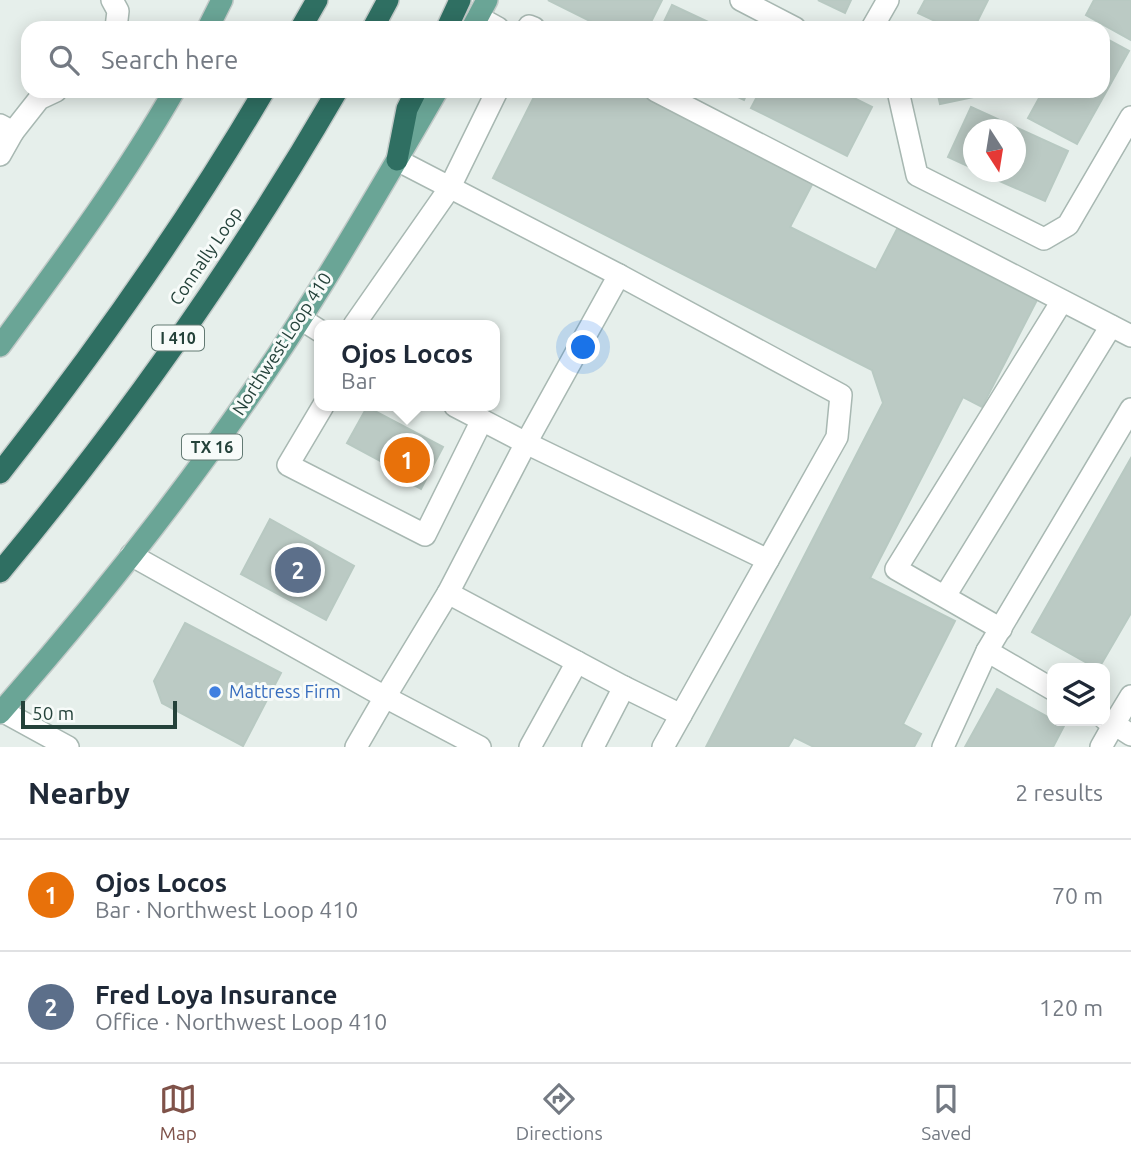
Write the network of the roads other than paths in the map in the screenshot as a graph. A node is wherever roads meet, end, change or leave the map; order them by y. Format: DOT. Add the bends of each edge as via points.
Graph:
graph roads {
  1 [pos="112,0"];
  2 [pos="222,0"];
  3 [pos="317,0"];
  4 [pos="388,0"];
  5 [pos="460,0"];
  6 [pos="741,0"];
  7 [pos="888,0"];
  8 [pos="117,21"];
  9 [pos="212,21"];
  10 [pos="305,21"];
  11 [pos="377,21"];
  12 [pos="450,21"];
  13 [pos="782,21"];
  14 [pos="876,21"];
  15 [pos="41,98"];
  16 [pos="170,98"];
  17 [pos="260,98"];
  18 [pos="333,98"];
  19 [pos="412,98"];
  20 [pos="433,98"];
  21 [pos="494,98"];
  22 [pos="670,98"];
  23 [pos="900,98"];
  24 [pos="1131,117"];
  25 [pos="7,129"];
  26 [pos="0,155"];
  27 [pos="397,160"];
  28 [pos="449,189"];
  29 [pos="619,275"];
  30 [pos="1062,300"];
  31 [pos="301,319"];
  32 [pos="357,320"];
  33 [pos="1111,326"];
  34 [pos="314,327"];
  35 [pos="1131,336"];
  36 [pos="0,346"];
  37 [pos="1131,409"];
  38 [pos="320,411"];
  39 [pos="465,411"];
  40 [pos="482,420"];
  41 [pos="526,443"];
  42 [pos="0,473"];
  43 [pos="131,555"];
  44 [pos="768,560"];
  45 [pos="0,572"];
  46 [pos="448,593"];
  47 [pos="945,596"];
  48 [pos="1001,629"];
  49 [pos="987,651"];
  50 [pos="577,662"];
  51 [pos="1047,685"];
  52 [pos="624,687"];
  53 [pos="1131,696"];
  54 [pos="385,697"];
  55 [pos="1,712"];
  56 [pos="681,715"];
  57 [pos="1117,726"];
  58 [pos="68,747"];
  59 [pos="356,747"];
  60 [pos="480,747"];
  61 [pos="530,747"];
  62 [pos="593,747"];
  63 [pos="663,747"];
  64 [pos="943,747"];
  65 [pos="1101,747"];
  1 -- 8 [label="street"];
  2 -- 9 [label="main road"];
  3 -- 10 [label="highway"];
  4 -- 11 [label="highway"];
  5 -- 12 [label="highway"];
  6 -- 13 [label="street"];
  7 -- 14 [label="street"];
  15 -- 25 [label="street"];
  16 -- 36 [label="main road" via="85,228"];
  17 -- 42 [label="highway" via="146,276"];
  18 -- 45 [label="highway, Connally Loop / I 410" via="169,351"];
  19 -- 27 [label="highway, TX 16"];
  20 -- 27 [label="main road, Northwest Loop 410"];
  21 -- 28 [label="street"];
  22 -- 30 [label="street"];
  23 -- 24 [label="street" via="917,175 1044,239 1068,225"];
  25 -- 26 [label="street"];
  27 -- 28 [label="street"];
  27 -- 31 [label="main road, Northwest Loop 410 / TX 16"];
  28 -- 29 [label="street"];
  28 -- 32 [label="street"];
  29 -- 41 [label="street"];
  29 -- 44 [label="street" via="841,395 837,437"];
  30 -- 33 [label="street"];
  30 -- 47 [label="street" via="896,569"];
  31 -- 34 [label="street"];
  31 -- 43 [label="main road, Northwest Loop 410 / TX 16"];
  33 -- 35 [label="street"];
  33 -- 47 [label="street"];
  37 -- 48 [label="street"];
  38 -- 40 [label="street" via="288,465 425,535"];
  39 -- 40 [label="street"];
  40 -- 41 [label="street"];
  41 -- 44 [label="street"];
  41 -- 46 [label="street"];
  43 -- 54 [label="street"];
  43 -- 55 [label="main road, Northwest Loop 410 / TX 16"];
  44 -- 56 [label="street"];
  46 -- 50 [label="street"];
  46 -- 54 [label="street"];
  47 -- 48 [label="street"];
  48 -- 49 [label="street"];
  49 -- 51 [label="street"];
  49 -- 64 [label="street"];
  50 -- 52 [label="street"];
  50 -- 61 [label="street"];
  52 -- 56 [label="street"];
  52 -- 62 [label="street"];
  53 -- 57 [label="street"];
  54 -- 59 [label="street"];
  54 -- 60 [label="street"];
  55 -- 58 [label="street"];
  56 -- 63 [label="street"];
  57 -- 65 [label="street"];
}
